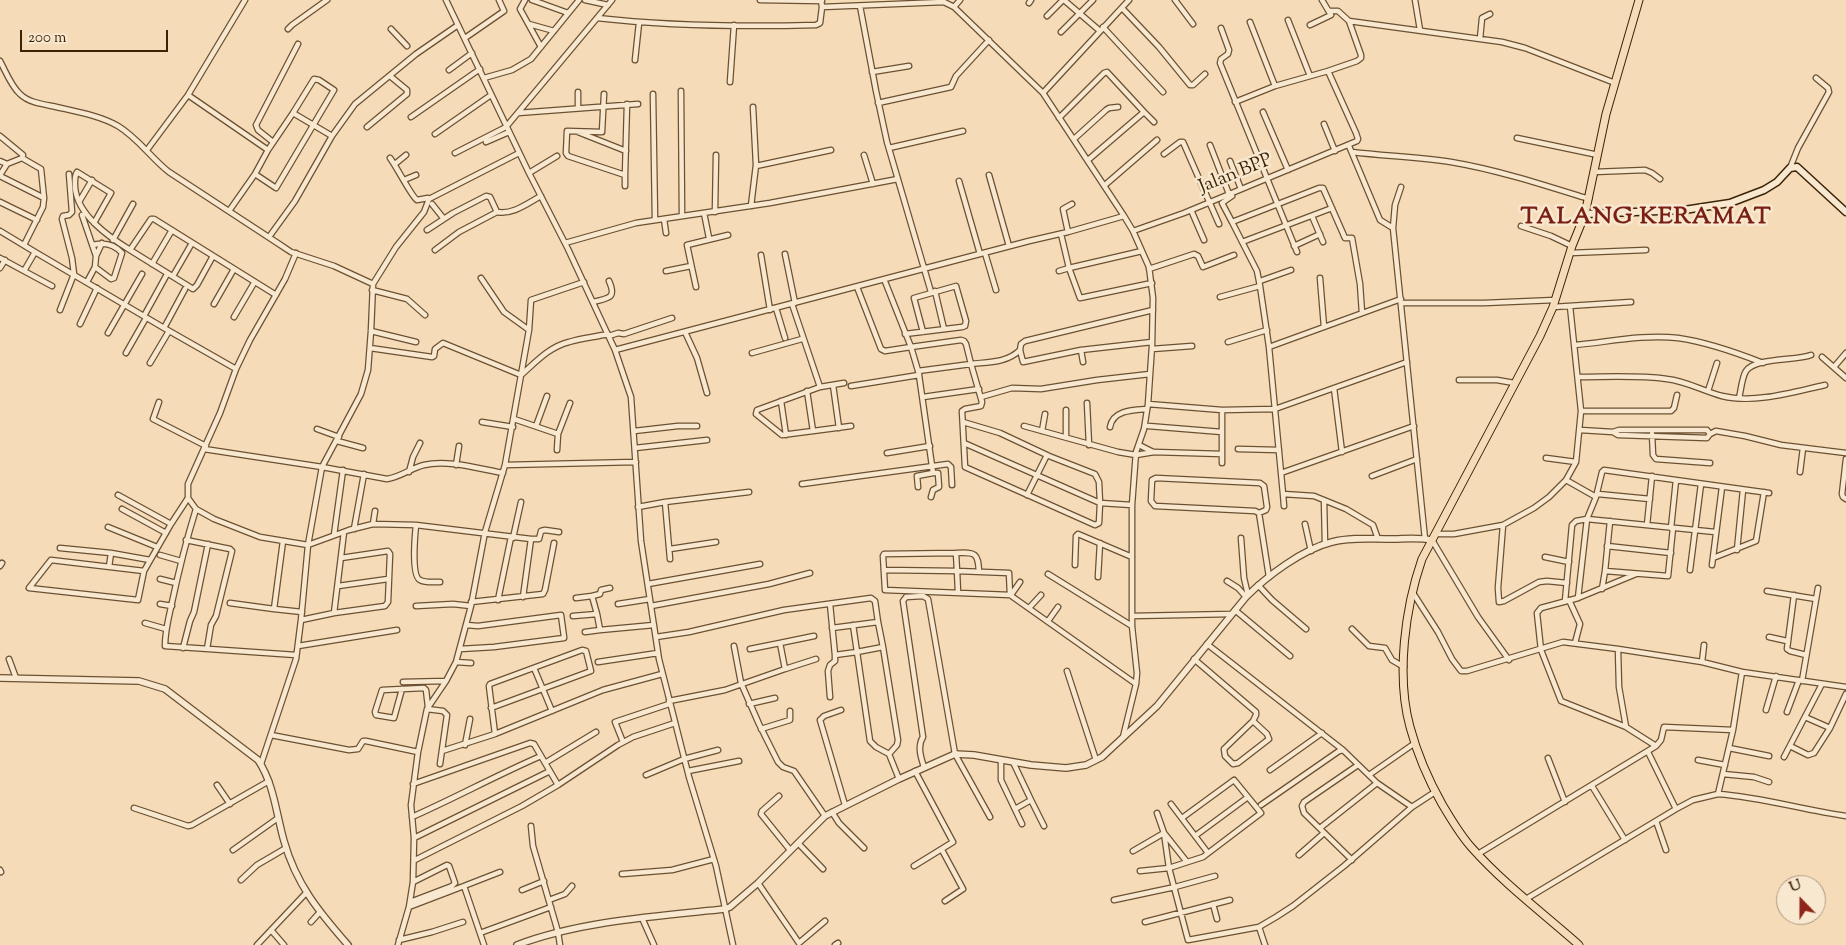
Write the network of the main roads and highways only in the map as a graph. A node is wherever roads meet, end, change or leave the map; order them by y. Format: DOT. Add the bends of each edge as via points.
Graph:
graph roads {
  1 [pos="1639,0"];
  2 [pos="1846,212"];
  3 [pos="1584,214"];
  4 [pos="1579,945"];
  1 -- 3 [label="highway" via="1606,114"];
  2 -- 3 [label="main road" via="1800,168 1790,168 1764,190 1730,203 1684,210"];
  3 -- 4 [label="highway" via="1540,336 1422,559 1407,619 1404,667 1406,705 1415,743 1435,792 1462,835 1526,900"];
}
